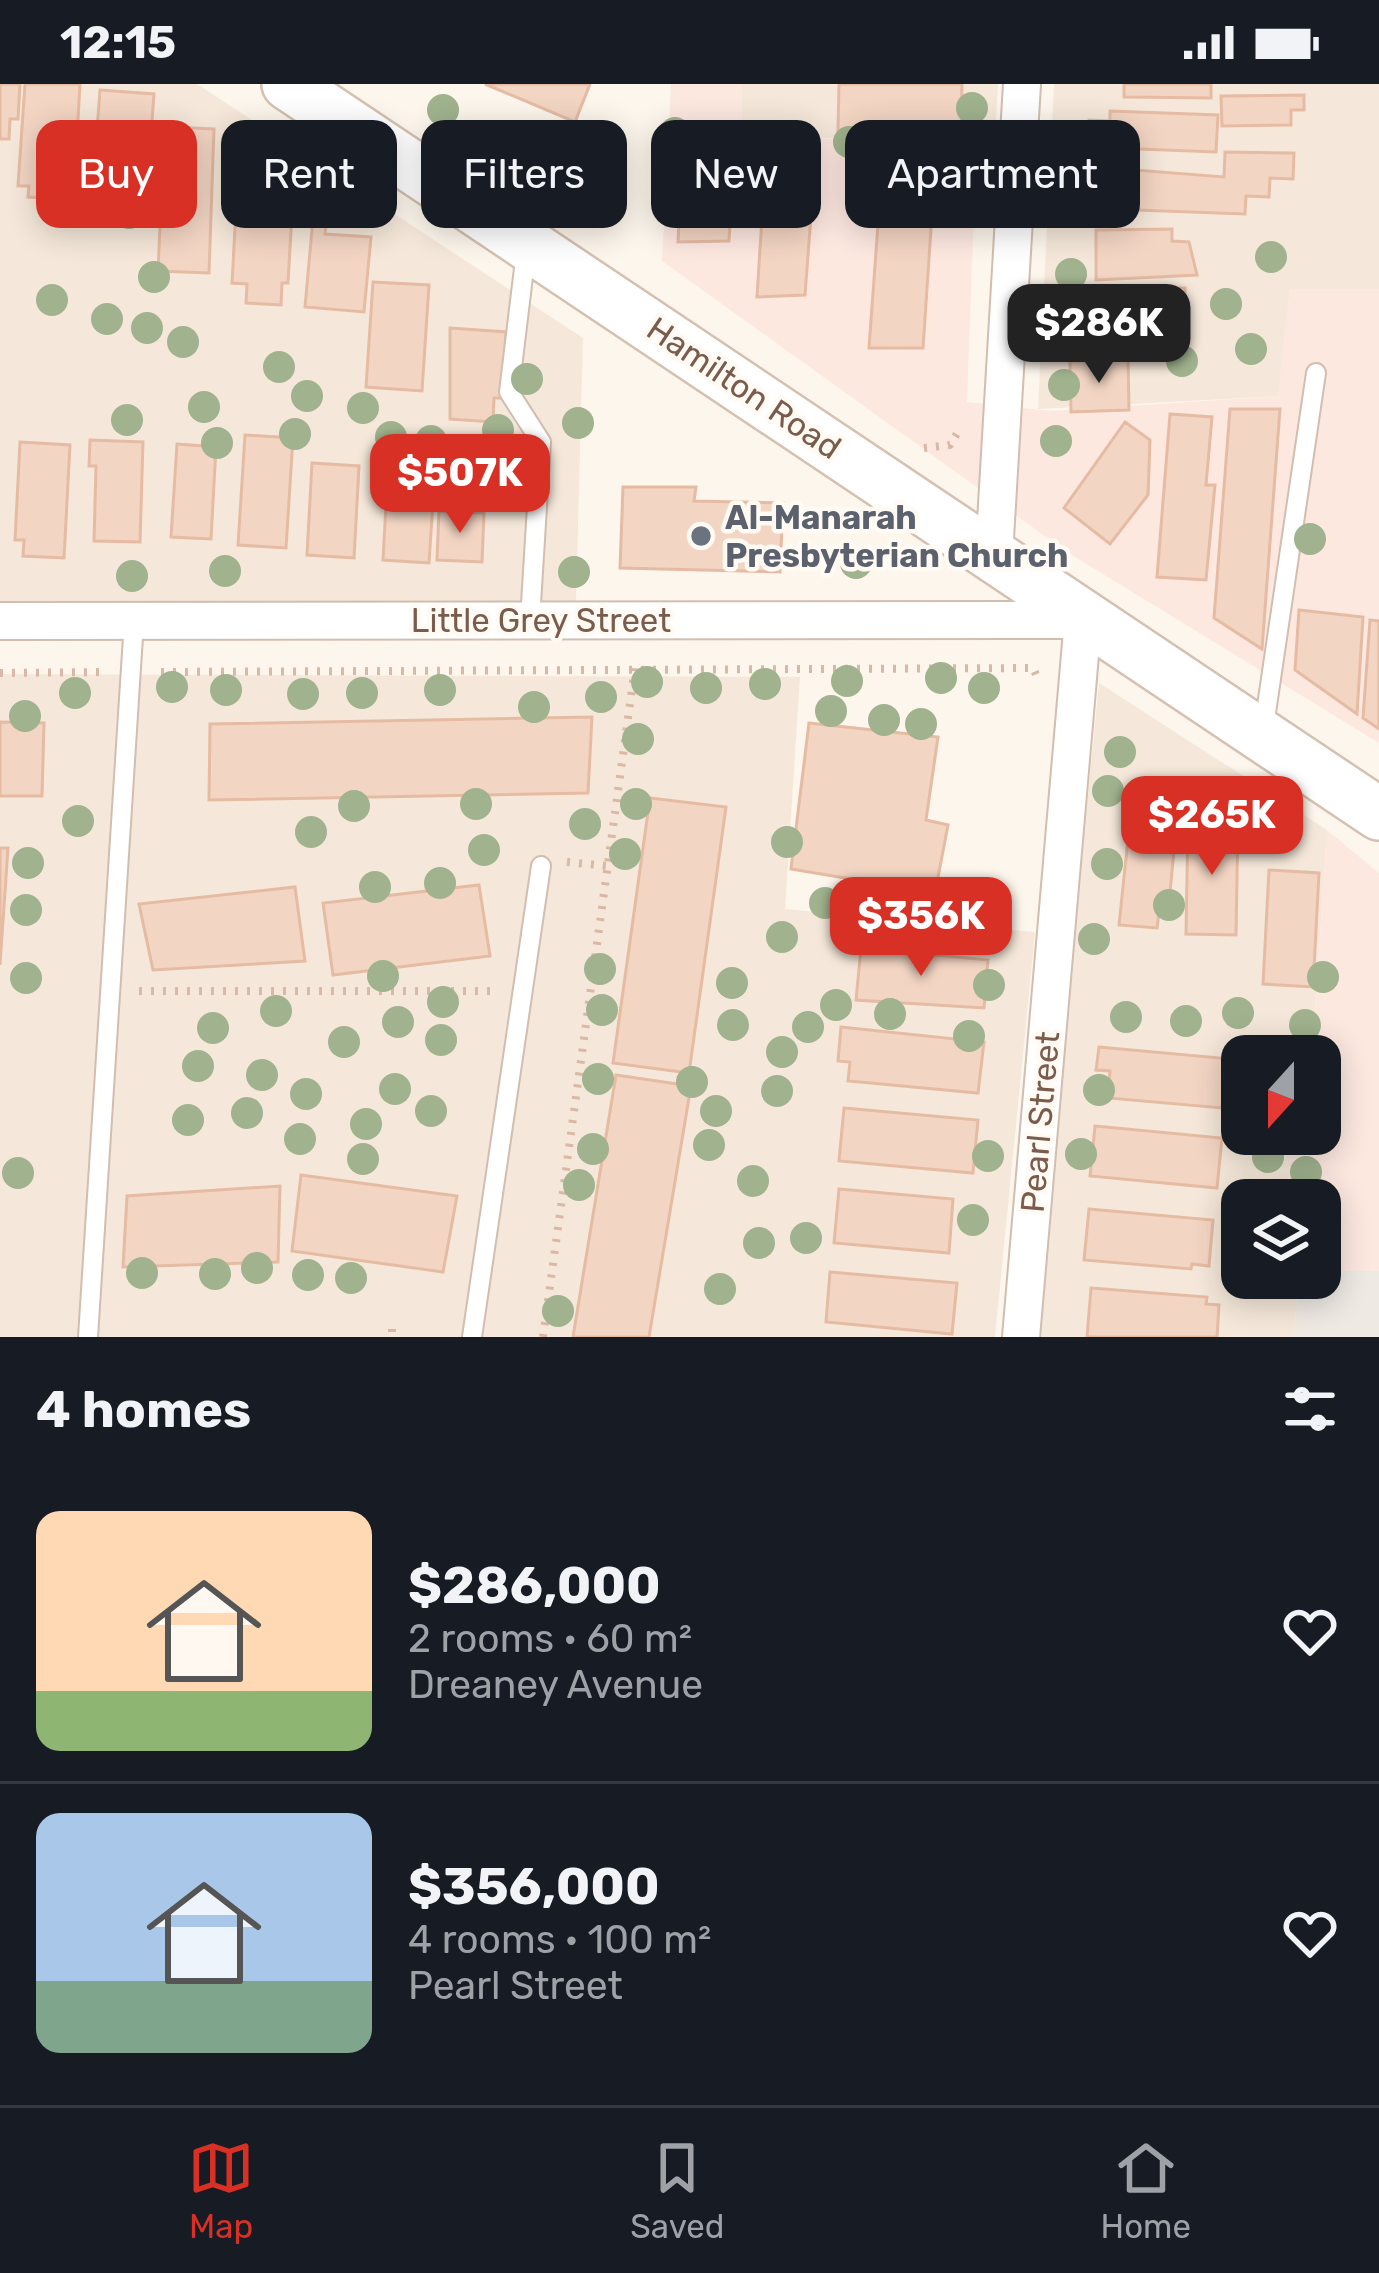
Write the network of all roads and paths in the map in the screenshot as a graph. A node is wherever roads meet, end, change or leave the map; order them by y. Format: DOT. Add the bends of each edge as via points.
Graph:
graph roads {
  1 [pos="287,84"];
  2 [pos="1022,84"];
  3 [pos="346,103"];
  4 [pos="527,243"];
  5 [pos="1316,374"];
  6 [pos="965,419"];
  7 [pos="927,451"];
  8 [pos="994,555"];
  9 [pos="134,620"];
  10 [pos="530,620"];
  11 [pos="641,620"];
  12 [pos="1083,620"];
  13 [pos="0,621"];
  14 [pos="634,670"];
  15 [pos="131,672"];
  16 [pos="0,673"];
  17 [pos="1043,694"];
  18 [pos="1263,738"];
  19 [pos="1379,814"];
  20 [pos="541,866"];
  21 [pos="110,991"];
  22 [pos="521,991"];
  23 [pos="88,1337"];
  24 [pos="472,1337"];
  25 [pos="543,1337"];
  26 [pos="1021,1337"];
  1 -- 3 [label="main road, Hamilton Road"];
  2 -- 8 [label="street"];
  3 -- 4 [label="main road, Hamilton Road"];
  4 -- 8 [label="main road, Hamilton Road"];
  4 -- 10 [label="lane" via="509,392 542,442"];
  5 -- 18 [label="lane"];
  6 -- 7 [label="path" via="950,445"];
  8 -- 12 [label="main road, Hamilton Road"];
  9 -- 10 [label="street, Little Grey Street"];
  9 -- 13 [label="street, Little Grey Street"];
  9 -- 15 [label="lane"];
  10 -- 11 [label="street, Little Grey Street"];
  11 -- 12 [label="street, Little Grey Street"];
  11 -- 14 [label="path"];
  12 -- 18 [label="main road, Hamilton Road"];
  12 -- 26 [label="street, Pearl Street"];
  14 -- 15 [label="path"];
  14 -- 17 [label="path" via="1033,668"];
  14 -- 25 [label="path"];
  15 -- 16 [label="path"];
  15 -- 21 [label="lane"];
  18 -- 19 [label="main road, Hamilton Road"];
  20 -- 22 [label="lane"];
  21 -- 22 [label="path"];
  21 -- 23 [label="lane"];
  22 -- 24 [label="lane"];
}
